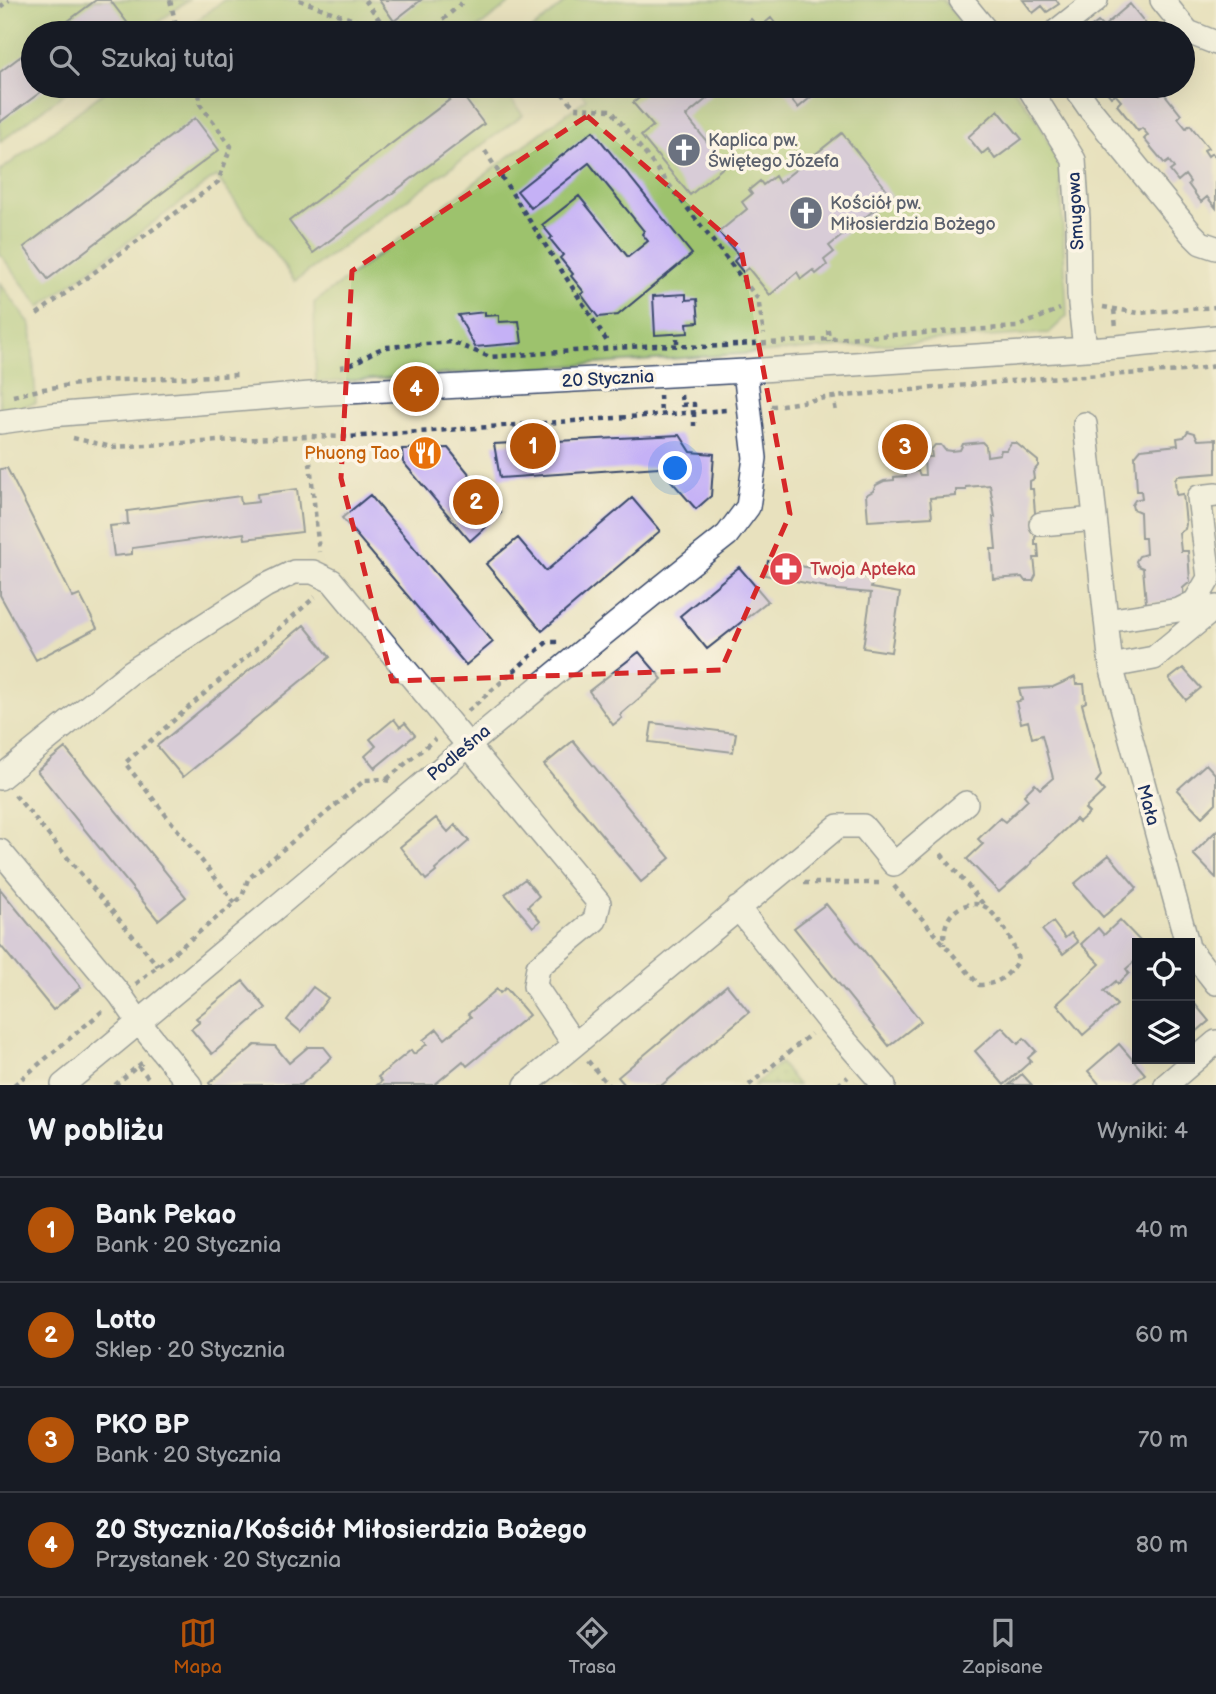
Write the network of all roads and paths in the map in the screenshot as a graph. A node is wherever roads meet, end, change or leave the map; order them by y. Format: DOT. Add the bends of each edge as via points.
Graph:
graph roads {
  1 [pos="9,0"];
  2 [pos="170,0"];
  3 [pos="299,0"];
  4 [pos="365,0"];
  5 [pos="465,0"];
  6 [pos="961,0"];
  7 [pos="1096,0"];
  8 [pos="1162,0"];
  9 [pos="0,7"];
  10 [pos="175,21"];
  11 [pos="356,21"];
  12 [pos="380,21"];
  13 [pos="441,21"];
  14 [pos="978,21"];
  15 [pos="1069,21"];
  16 [pos="1179,21"];
  17 [pos="1195,35"];
  18 [pos="1216,43"];
  19 [pos="200,98"];
  20 [pos="566,98"];
  21 [pos="1035,98"];
  22 [pos="1082,98"];
  23 [pos="485,151"];
  24 [pos="1216,248"];
  25 [pos="1216,307"];
  26 [pos="1114,310"];
  27 [pos="37,314"];
  28 [pos="1039,318"];
  29 [pos="764,334"];
  30 [pos="1216,337"];
  31 [pos="608,342"];
  32 [pos="1085,349"];
  33 [pos="1216,366"];
  34 [pos="334,368"];
  35 [pos="745,371"];
  36 [pos="237,374"];
  37 [pos="8,399"];
  38 [pos="802,400"];
  39 [pos="661,415"];
  40 [pos="0,422"];
  41 [pos="1085,424"];
  42 [pos="62,435"];
  43 [pos="309,452"];
  44 [pos="1216,495"];
  45 [pos="1095,519"];
  46 [pos="1041,524"];
  47 [pos="327,578"];
  48 [pos="1216,607"];
  49 [pos="1106,621"];
  50 [pos="1111,666"];
  51 [pos="468,744"];
  52 [pos="0,778"];
  53 [pos="386,790"];
  54 [pos="966,803"];
  55 [pos="935,847"];
  56 [pos="0,851"];
  57 [pos="768,884"];
  58 [pos="254,898"];
  59 [pos="235,903"];
  60 [pos="985,907"];
  61 [pos="738,908"];
  62 [pos="1186,938"];
  63 [pos="944,945"];
  64 [pos="1195,956"];
  65 [pos="158,966"];
  66 [pos="1216,983"];
  67 [pos="138,1021"];
  68 [pos="828,1021"];
  69 [pos="1216,1042"];
  70 [pos="574,1044"];
  71 [pos="152,1054"];
  72 [pos="138,1066"];
  73 [pos="150,1081"];
  74 [pos="63,1085"];
  75 [pos="115,1085"];
  76 [pos="190,1085"];
  77 [pos="526,1085"];
  78 [pos="608,1085"];
  79 [pos="749,1085"];
  80 [pos="884,1085"];
  81 [pos="1166,1085"];
  1 -- 9 [label="path"];
  2 -- 10 [label="path"];
  3 -- 11 [label="path"];
  4 -- 12 [label="path"];
  5 -- 13 [label="path"];
  6 -- 14 [label="street"];
  7 -- 15 [label="street"];
  8 -- 16 [label="street"];
  17 -- 18 [label="street"];
  19 -- 27 [label="path" via="231,146 218,182"];
  20 -- 29 [label="path" via="575,108 611,110 758,299"];
  21 -- 32 [label="street, Smugowa" via="1074,160"];
  22 -- 24 [label="street" via="1191,233"];
  23 -- 31 [label="path"];
  25 -- 26 [label="path" via="1139,313"];
  28 -- 34 [label="path" via="1017,327 490,357 452,342 378,349 348,366"];
  30 -- 32 [label="street, 20 Stycznia"];
  32 -- 35 [label="street, 20 Stycznia"];
  33 -- 38 [label="path"];
  35 -- 40 [label="street, 20 Stycznia" via="310,394"];
  35 -- 51 [label="street, Podleśna" via="755,458 748,507 727,535"];
  36 -- 37 [label="path" via="99,382 21,393"];
  39 -- 42 [label="path" via="349,437 112,446"];
  41 -- 45 [label="street, Mała"];
  43 -- 47 [label="path"];
  44 -- 49 [label="street" via="1199,496 1209,578 1195,602 1179,610"];
  45 -- 46 [label="street"];
  45 -- 49 [label="street, Mała"];
  47 -- 51 [label="street"];
  47 -- 52 [label="street" via="295,572 265,586 131,672"];
  47 -- 59 [label="path" via="125,763"];
  48 -- 50 [label="street" via="1154,658"];
  49 -- 50 [label="street, Mała"];
  50 -- 62 [label="street, Mała"];
  51 -- 67 [label="street, Podleśna"];
  51 -- 70 [label="street" via="599,904 594,919 538,967 535,986"];
  52 -- 65 [label="path"];
  53 -- 58 [label="path" via="387,779 365,780 248,879 242,897"];
  54 -- 57 [label="street" via="894,864 863,826 838,826"];
  55 -- 60 [label="path"];
  56 -- 67 [label="street"];
  57 -- 61 [label="street"];
  57 -- 63 [label="path" via="891,883"];
  60 -- 63 [label="path" via="960,906 949,918"];
  60 -- 63 [label="path" via="1012,939 1018,960 1008,975 994,984 979,985"];
  61 -- 68 [label="street"];
  61 -- 70 [label="street"];
  64 -- 66 [label="street"];
  67 -- 74 [label="street, Podleśna"];
  67 -- 76 [label="street"];
  68 -- 79 [label="path"];
  68 -- 80 [label="street"];
  69 -- 81 [label="street"];
  70 -- 77 [label="street"];
  70 -- 78 [label="path"];
  71 -- 72 [label="path"];
  72 -- 73 [label="path"];
  72 -- 75 [label="path"];
}
